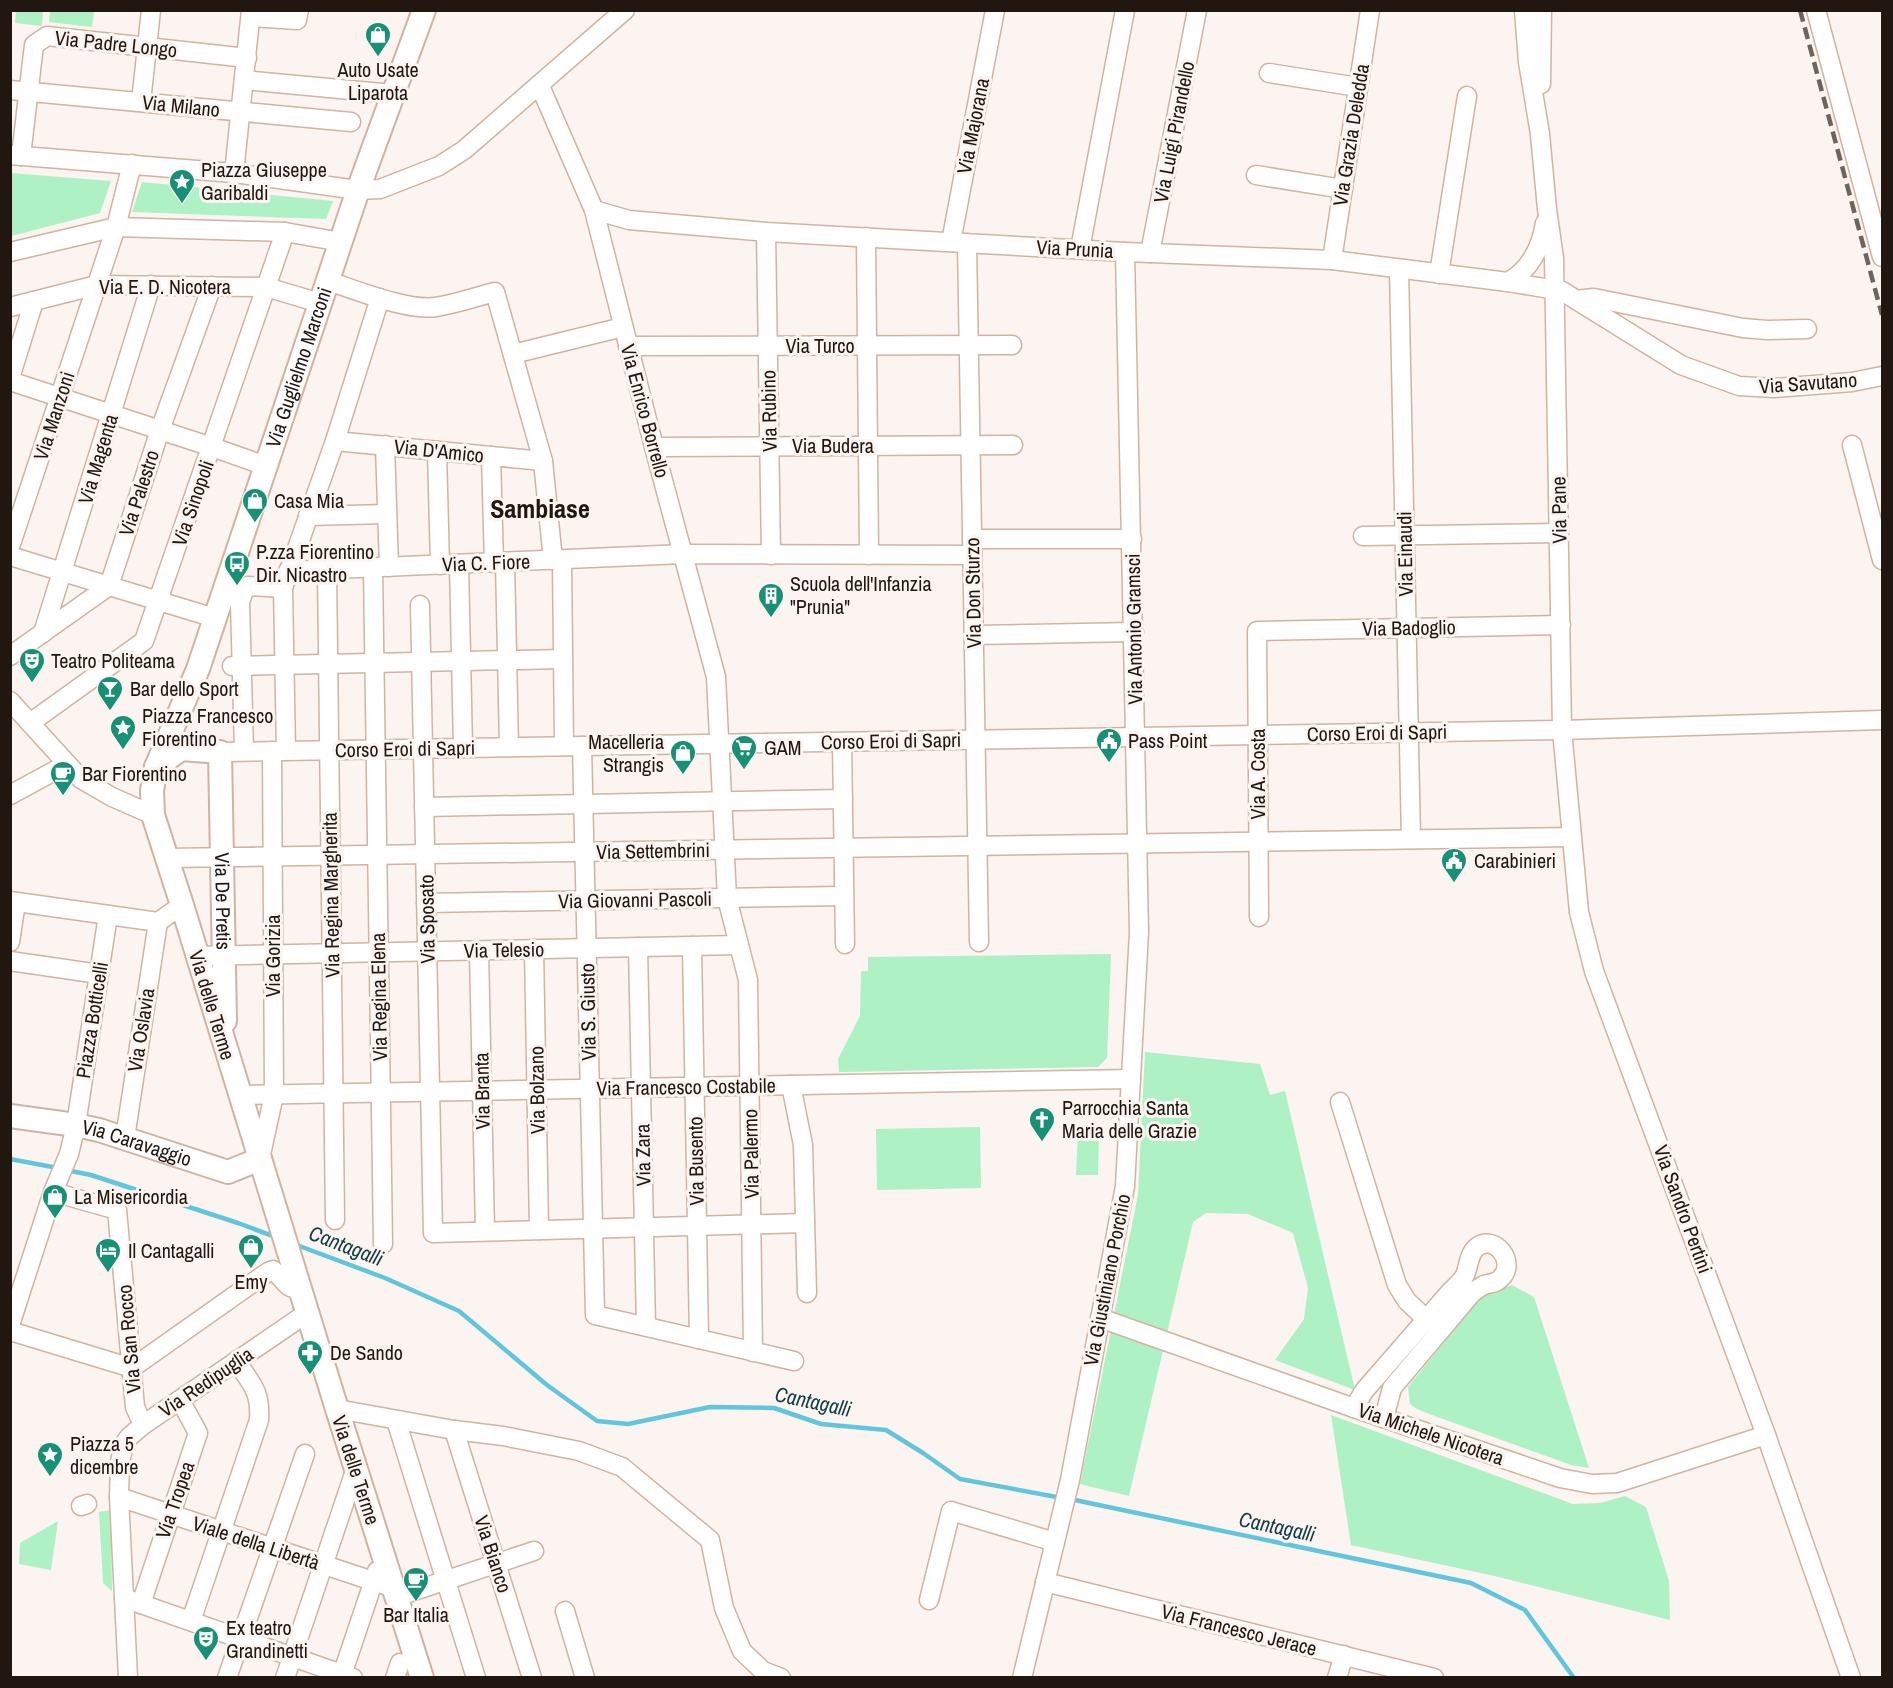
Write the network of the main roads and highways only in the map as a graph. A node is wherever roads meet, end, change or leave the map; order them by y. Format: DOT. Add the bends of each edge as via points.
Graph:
graph roads {
  1 [pos="424,10"];
  2 [pos="174,725"];
  3 [pos="181,749"];
  4 [pos="156,767"];
  5 [pos="226,1049"];
  6 [pos="10,1116"];
  7 [pos="260,1159"];
  8 [pos="422,1677"];
  1 -- 2 [label="main road, Via Guglielmo Marconi" via="358,190 198,669"];
  2 -- 3 [label="main road"];
  2 -- 4 [label="main road, Via Guglielmo Marconi"];
  3 -- 4 [label="main road"];
  3 -- 5 [label="main road, Via De Pretis" via="220,752"];
  4 -- 5 [label="main road, Via delle Terme" via="152,791 156,824"];
  5 -- 7 [label="main road, Via delle Terme"];
  6 -- 7 [label="main road, Via Caravaggio" via="76,1125 228,1172"];
  7 -- 8 [label="main road, Via delle Terme" via="383,1554 388,1588"];
}
